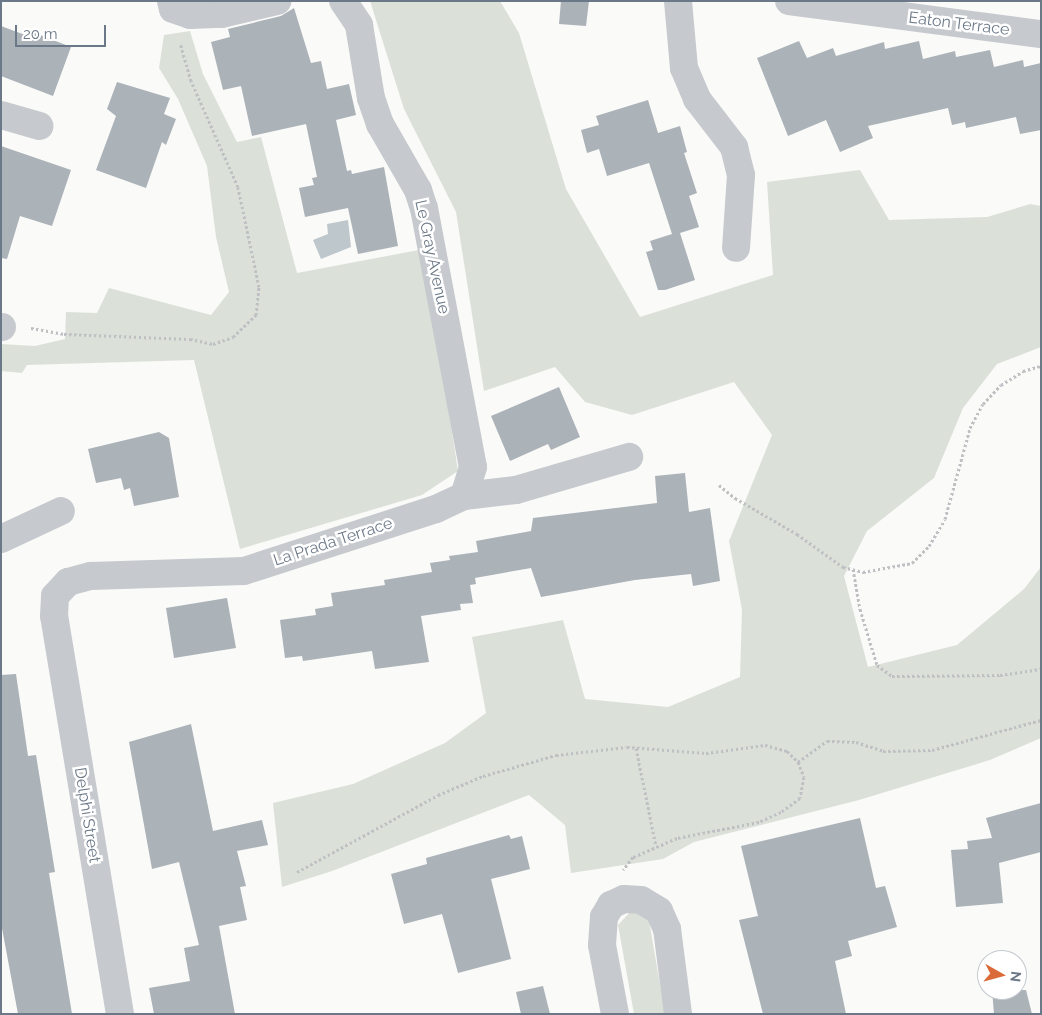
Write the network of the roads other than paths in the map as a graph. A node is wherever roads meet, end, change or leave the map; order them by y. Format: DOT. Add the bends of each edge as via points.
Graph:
graph roads {
  1 [pos="277,1"];
  2 [pos="343,1"];
  3 [pos="678,1"];
  4 [pos="789,1"];
  5 [pos="172,5"];
  6 [pos="1041,34"];
  7 [pos="1,115"];
  8 [pos="39,126"];
  9 [pos="736,248"];
  10 [pos="629,457"];
  11 [pos="464,496"];
  12 [pos="61,511"];
  13 [pos="1,539"];
  14 [pos="54,616"];
  15 [pos="120,1014"];
  16 [pos="615,1014"];
  17 [pos="678,1014"];
  1 -- 5 [label="street" via="222,14 190,16"];
  2 -- 11 [label="street, Le Gray Avenue" via="358,25 370,98 380,124 418,190 424,208 473,467"];
  3 -- 9 [label="street" via="684,68 697,100 734,148 741,175"];
  4 -- 6 [label="street, Eaton Terrace"];
  7 -- 8 [label="street"];
  10 -- 11 [label="street, La Prada Terrace" via="516,490"];
  11 -- 14 [label="street, La Prada Terrace" via="436,509 244,572 91,576 68,582 55,596"];
  12 -- 13 [label="street"];
  14 -- 15 [label="street, Delphi Street"];
  16 -- 17 [label="street" via="602,944 604,917 611,905 624,899 641,900 659,911 667,929"];
}
